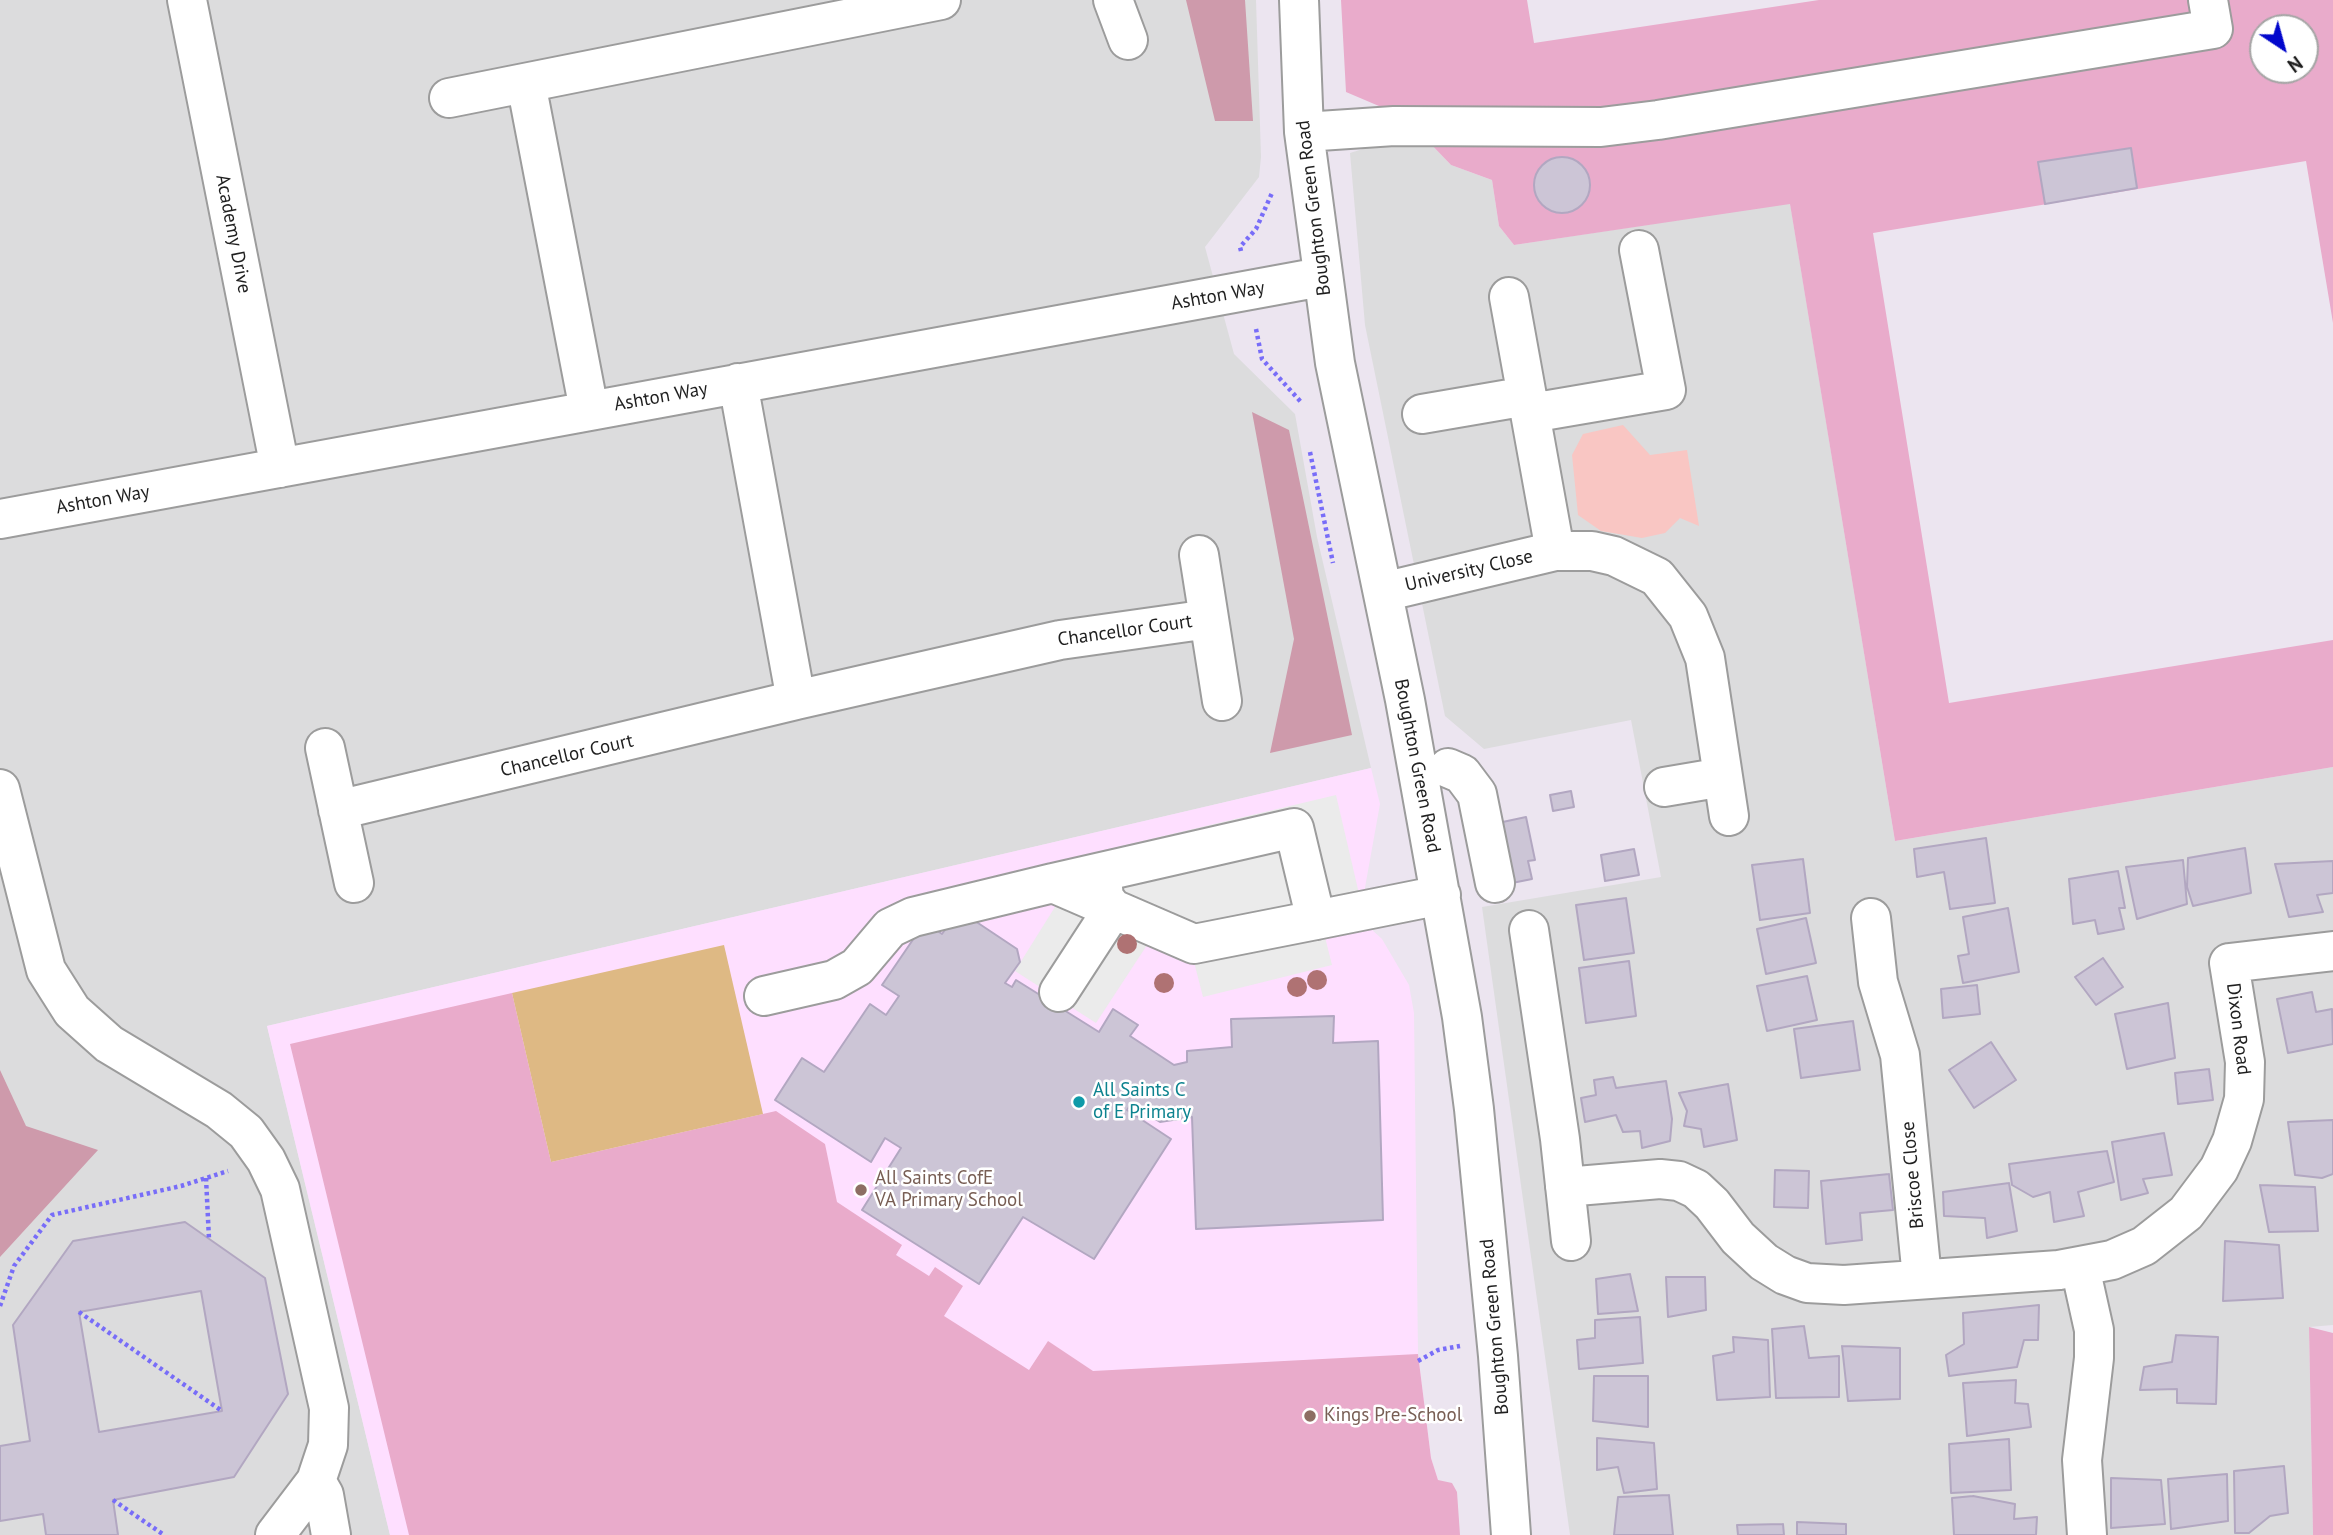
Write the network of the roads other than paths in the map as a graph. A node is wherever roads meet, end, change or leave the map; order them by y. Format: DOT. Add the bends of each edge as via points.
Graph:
graph roads {
  1 [pos="187,0"];
  2 [pos="941,0"];
  3 [pos="1113,0"];
  4 [pos="1299,0"];
  5 [pos="2208,0"];
  6 [pos="1128,40"];
  7 [pos="526,83"];
  8 [pos="449,98"];
  9 [pos="1304,132"];
  10 [pos="1639,250"];
  11 [pos="1321,277"];
  12 [pos="1509,297"];
  13 [pos="738,383"];
  14 [pos="1527,394"];
  15 [pos="589,410"];
  16 [pos="1422,414"];
  17 [pos="280,468"];
  18 [pos="0,519"];
  19 [pos="1555,551"];
  20 [pos="1199,555"];
  21 [pos="1382,592"];
  22 [pos="1209,619"];
  23 [pos="796,700"];
  24 [pos="1222,701"];
  25 [pos="325,748"];
  26 [pos="1486,761"];
  27 [pos="1434,771"];
  28 [pos="1723,777"];
  29 [pos="1664,787"];
  30 [pos="338,810"];
  31 [pos="2,813"];
  32 [pos="1729,816"];
  33 [pos="1121,867"];
  34 [pos="354,883"];
  35 [pos="1053,883"];
  36 [pos="1495,883"];
  37 [pos="1441,895"];
  38 [pos="1113,909"];
  39 [pos="1871,918"];
  40 [pos="1316,920"];
  41 [pos="1529,930"];
  42 [pos="2333,951"];
  43 [pos="1059,992"];
  44 [pos="764,996"];
  45 [pos="1565,1187"];
  46 [pos="1571,1241"];
  47 [pos="2081,1268"];
  48 [pos="1923,1278"];
  49 [pos="316,1481"];
  50 [pos="275,1535"];
  51 [pos="331,1535"];
  52 [pos="1511,1535"];
  53 [pos="2087,1535"];
  1 -- 17 [label="street, Academy Drive"];
  2 -- 7 [label="street"];
  3 -- 6 [label="street"];
  4 -- 9 [label="street, Boughton Green Road"];
  5 -- 9 [label="street" via="2213,29 1658,120 1601,127 1394,126"];
  7 -- 8 [label="street"];
  7 -- 15 [label="street"];
  9 -- 11 [label="street, Boughton Green Road"];
  10 -- 14 [label="street" via="1666,390"];
  11 -- 13 [label="street, Ashton Way"];
  11 -- 21 [label="street, Boughton Green Road"];
  12 -- 14 [label="street, University Close"];
  13 -- 15 [label="street, Ashton Way"];
  13 -- 23 [label="street"];
  14 -- 16 [label="street"];
  14 -- 19 [label="street, University Close"];
  15 -- 17 [label="street, Ashton Way"];
  17 -- 18 [label="street, Ashton Way"];
  19 -- 21 [label="street, University Close"];
  19 -- 28 [label="street, University Close" via="1614,556 1657,578 1673,594 1688,616 1705,658"];
  20 -- 22 [label="street, Chancellor Court"];
  21 -- 27 [label="street, Boughton Green Road"];
  22 -- 23 [label="street, Chancellor Court" via="1060,640"];
  22 -- 24 [label="street, Chancellor Court"];
  23 -- 30 [label="street, Chancellor Court"];
  25 -- 30 [label="street"];
  26 -- 27 [label="street"];
  27 -- 36 [label="street" via="1462,774 1477,794"];
  27 -- 37 [label="street, Boughton Green Road"];
  28 -- 29 [label="street"];
  28 -- 32 [label="street, University Close"];
  30 -- 34 [label="street"];
  31 -- 49 [label="street" via="46,970 72,1011 109,1044 219,1110 246,1132 266,1160 279,1189 329,1408 328,1446"];
  33 -- 35 [label="street"];
  33 -- 38 [label="street" via="1107,876 1102,888"];
  33 -- 40 [label="street" via="1294,828"];
  35 -- 38 [label="street"];
  35 -- 44 [label="street" via="913,917 891,928 857,967 834,980"];
  37 -- 40 [label="street"];
  37 -- 52 [label="street, Boughton Green Road" via="1474,1109"];
  38 -- 40 [label="street" via="1194,944"];
  38 -- 43 [label="street"];
  39 -- 48 [label="street, Briscoe Close" via="1878,982 1900,1055"];
  41 -- 45 [label="street"];
  42 -- 47 [label="street, Dixon Road" via="2229,963 2244,1043 2245,1079 2240,1119 2219,1169 2166,1232 2144,1247"];
  45 -- 46 [label="street"];
  45 -- 48 [label="street" via="1679,1181 1696,1189 1738,1238 1785,1275 1807,1283 1844,1285"];
  47 -- 48 [label="street"];
  47 -- 53 [label="street" via="2094,1344 2082,1460"];
  49 -- 50 [label="street"];
  49 -- 51 [label="street" via="324,1495"];
}
